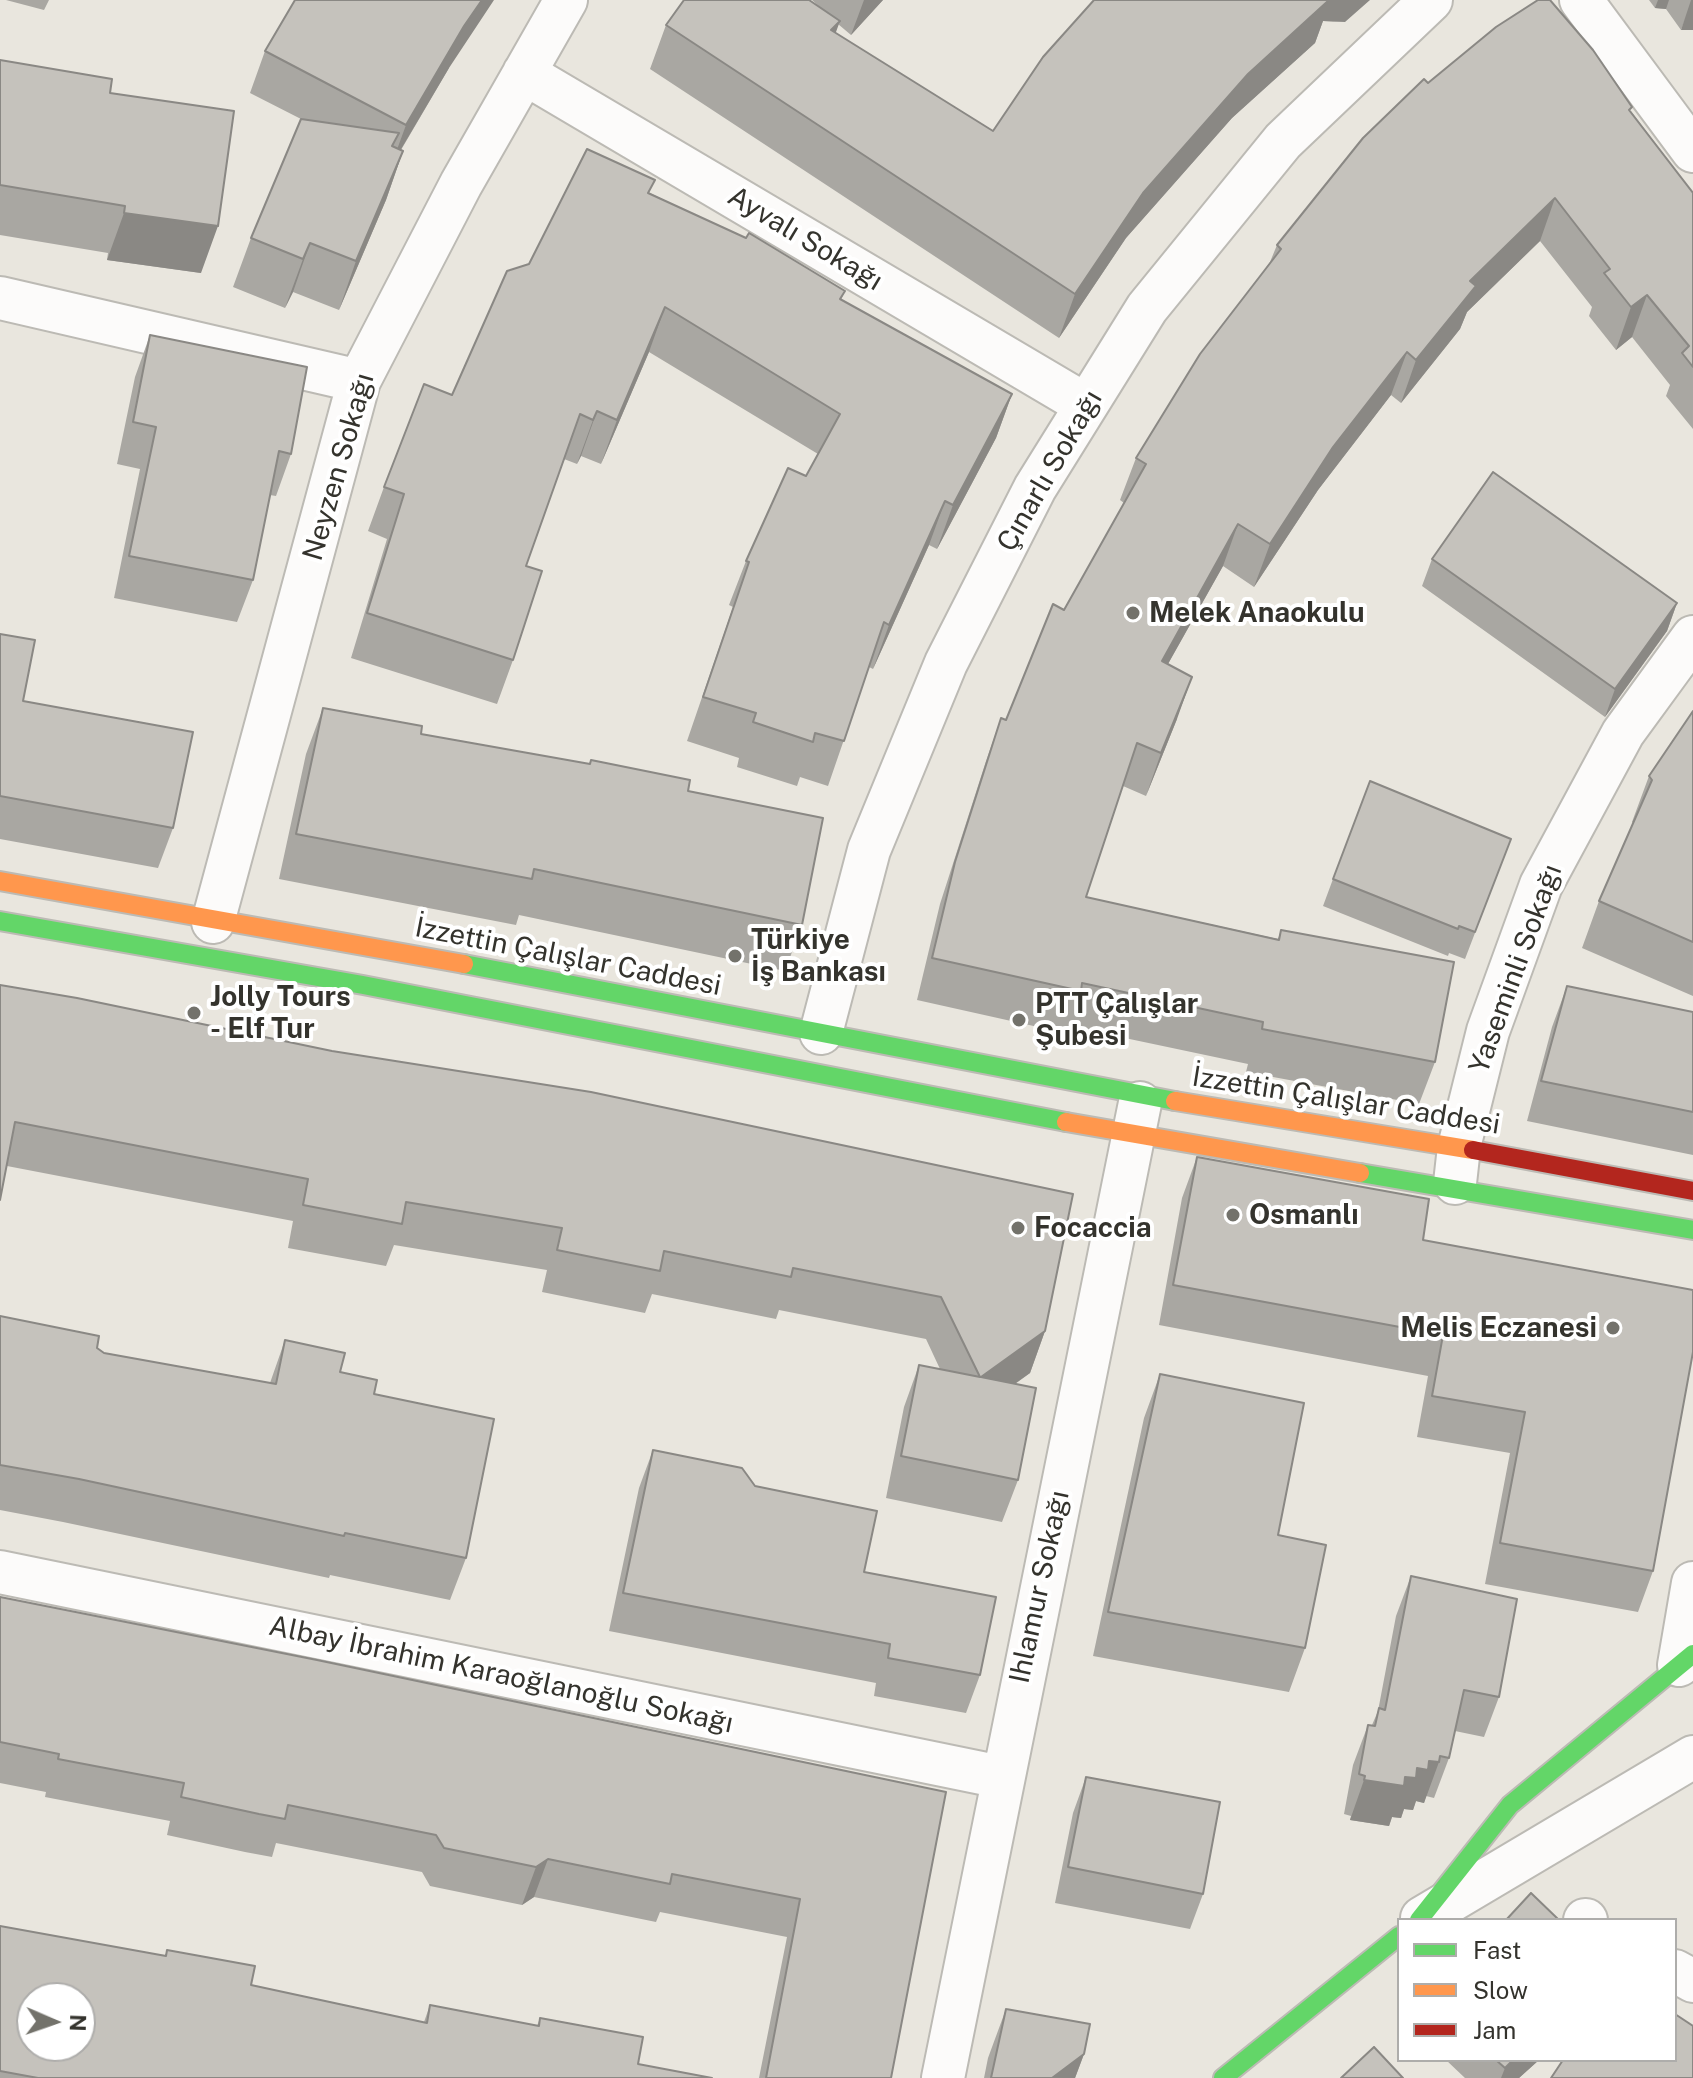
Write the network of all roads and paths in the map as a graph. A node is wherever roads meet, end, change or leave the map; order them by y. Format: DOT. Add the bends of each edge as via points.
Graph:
graph roads {
  1 [pos="566,0"];
  2 [pos="1431,0"];
  3 [pos="1581,0"];
  4 [pos="524,73"];
  5 [pos="1693,151"];
  6 [pos="0,298"];
  7 [pos="359,381"];
  8 [pos="1086,405"];
  9 [pos="1693,637"];
  10 [pos="0,881"];
  11 [pos="0,921"];
  12 [pos="213,922"];
  13 [pos="821,1033"];
  14 [pos="1137,1115"];
  15 [pos="1456,1167"];
  16 [pos="1693,1191"];
  17 [pos="1693,1230"];
  18 [pos="0,1572"];
  19 [pos="1693,1583"];
  20 [pos="1686,1659"];
  21 [pos="1693,1757"];
  22 [pos="1001,1777"];
  23 [pos="1421,1918"];
  24 [pos="1422,1918"];
  25 [pos="1397,1938"];
  26 [pos="943,2078"];
  27 [pos="1223,2078"];
  1 -- 4 [label="street, Neyzen Sokağı"];
  2 -- 8 [label="street, Çınarlı Sokağı" via="1283,141 1147,308"];
  3 -- 5 [label="street"];
  4 -- 7 [label="street, Neyzen Sokağı"];
  4 -- 8 [label="street, Ayvalı Sokağı"];
  6 -- 7 [label="street"];
  7 -- 12 [label="street, Neyzen Sokağı"];
  8 -- 13 [label="street, Çınarlı Sokağı" via="1035,488 946,663 869,850"];
  9 -- 15 [label="street, Yaseminli Sokağı" via="1623,733 1541,885 1488,1031"];
  10 -- 12 [label="main road, İzzettin Çalışlar Caddesi"];
  11 -- 14 [label="main road, İzzettin Çalışlar Caddesi"];
  12 -- 13 [label="main road, İzzettin Çalışlar Caddesi"];
  13 -- 14 [label="main road, İzzettin Çalışlar Caddesi"];
  14 -- 15 [label="main road, İzzettin Çalışlar Caddesi"];
  14 -- 15 [label="main road, İzzettin Çalışlar Caddesi"];
  14 -- 22 [label="street, Ihlamur Sokağı"];
  15 -- 16 [label="main road, İzzettin Çalışlar Caddesi"];
  15 -- 17 [label="main road, İzzettin Çalışlar Caddesi"];
  18 -- 22 [label="street, Albay İbrahim Karaoğlanoğlu Sokağı"];
  19 -- 20 [label="street"];
  20 -- 23 [label="main road" via="1510,1805"];
  21 -- 24 [label="street"];
  22 -- 26 [label="street, Ihlamur Sokağı"];
  25 -- 27 [label="main road"];
}
